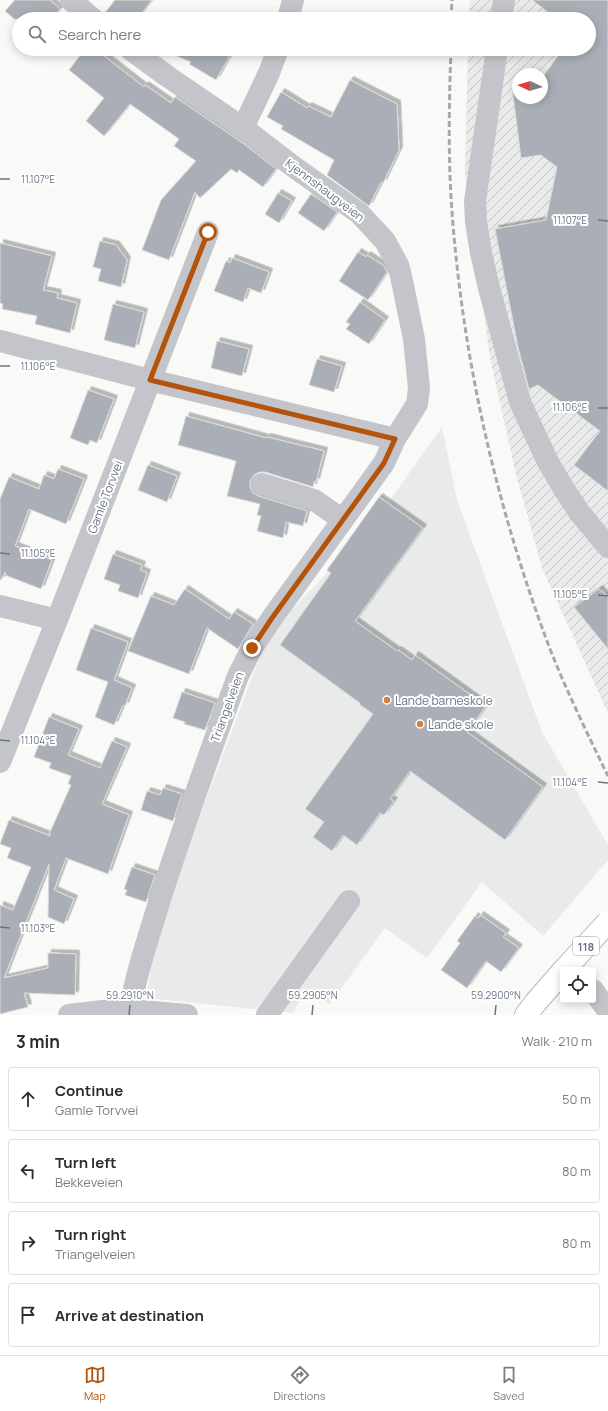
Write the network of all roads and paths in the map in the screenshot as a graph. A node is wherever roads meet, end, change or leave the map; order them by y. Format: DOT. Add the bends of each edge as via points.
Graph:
graph roads {
  1 [pos="71,0"];
  2 [pos="293,0"];
  3 [pos="504,0"];
  4 [pos="85,12"];
  5 [pos="290,12"];
  6 [pos="502,12"];
  7 [pos="140,56"];
  8 [pos="275,56"];
  9 [pos="496,56"];
  10 [pos="243,128"];
  11 [pos="208,232"];
  12 [pos="0,341"];
  13 [pos="150,380"];
  14 [pos="395,439"];
  15 [pos="262,484"];
  16 [pos="343,520"];
  17 [pos="608,547"];
  18 [pos="0,606"];
  19 [pos="57,620"];
  20 [pos="0,762"];
  21 [pos="349,901"];
  22 [pos="608,922"];
  23 [pos="564,965"];
  24 [pos="596,994"];
  25 [pos="531,1008"];
  26 [pos="130,1010"];
  27 [pos="608,1011"];
  28 [pos="69,1015"];
  29 [pos="187,1015"];
  30 [pos="267,1015"];
  1 -- 4 [label="street"];
  2 -- 5 [label="street"];
  3 -- 6 [label="street"];
  7 -- 10 [label="street, Kjennshaugveien"];
  8 -- 10 [label="street"];
  9 -- 17 [label="street" via="475,201 481,253 520,402 548,462 564,489"];
  10 -- 14 [label="street, Kjennshaugveien" via="359,213 380,235 398,265 414,338 419,388 417,404"];
  11 -- 13 [label="street, Gamle Torvvei"];
  12 -- 13 [label="street"];
  13 -- 14 [label="street"];
  13 -- 19 [label="street, Gamle Torvvei"];
  14 -- 16 [label="street, Triangelveien" via="384,463"];
  15 -- 16 [label="street" via="314,500"];
  16 -- 26 [label="street, Triangelveien" via="272,618 252,648 238,676 174,858 132,994"];
  18 -- 19 [label="street"];
  19 -- 20 [label="street, Gamle Torvvei"];
  21 -- 30 [label="street"];
  22 -- 23 [label="main road, 118, bridge"];
  23 -- 25 [label="main road, 118"];
  24 -- 27 [label="street"];
  26 -- 28 [label="street"];
  26 -- 29 [label="street"];
}
